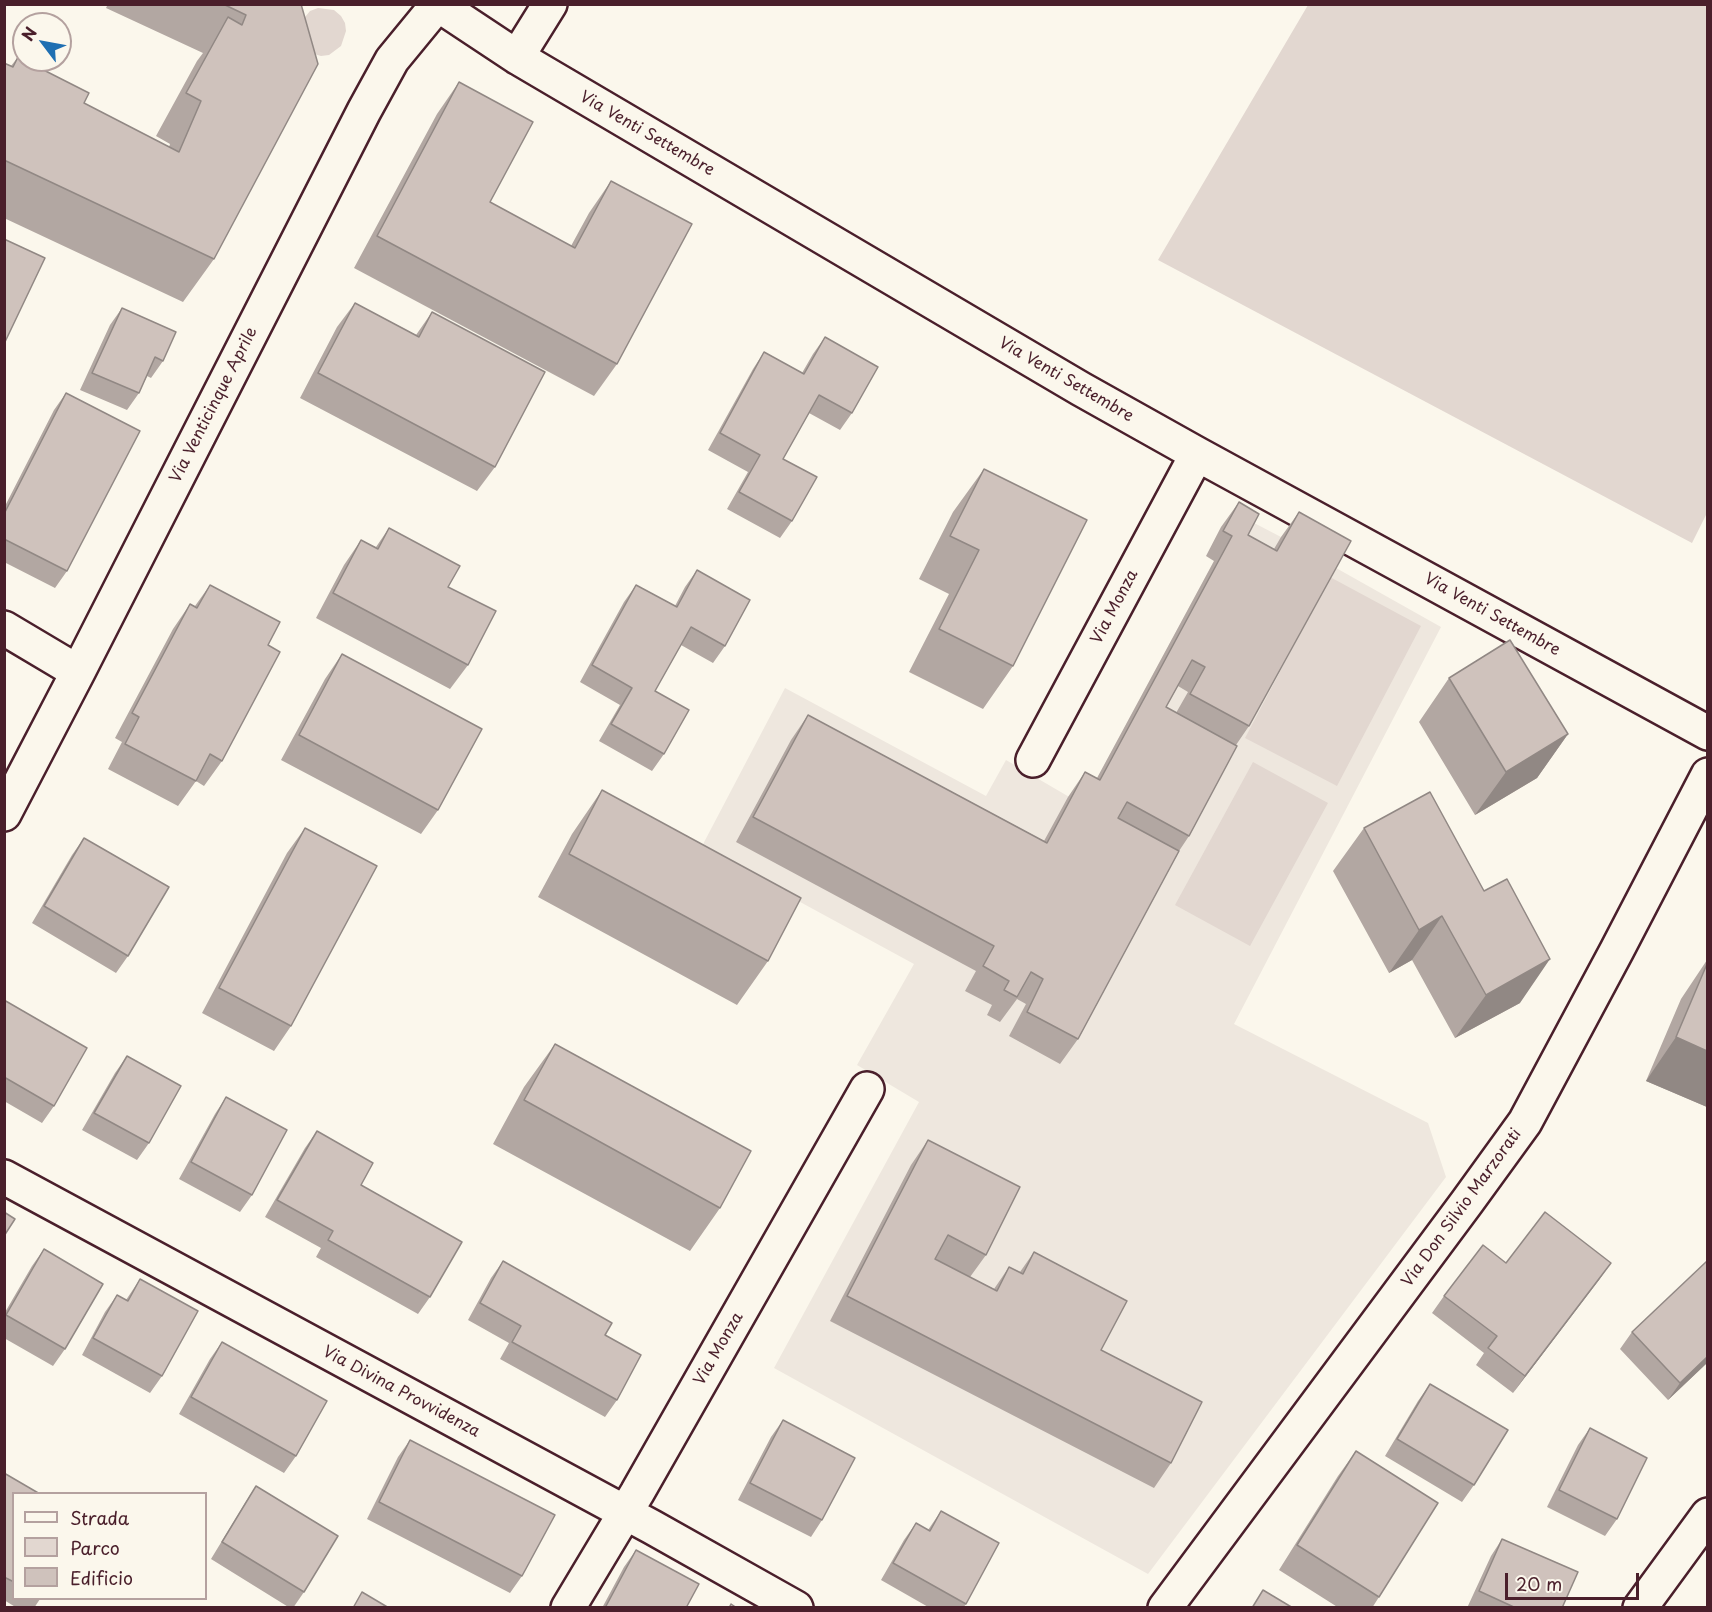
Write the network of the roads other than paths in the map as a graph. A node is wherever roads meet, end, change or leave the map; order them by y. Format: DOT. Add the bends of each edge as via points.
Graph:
graph roads {
  1 [pos="550,4"];
  2 [pos="437,5"];
  3 [pos="517,57"];
  4 [pos="1197,454"];
  5 [pos="4,628"];
  6 [pos="78,672"];
  7 [pos="1707,733"];
  8 [pos="1033,760"];
  9 [pos="1707,775"];
  10 [pos="4,814"];
  11 [pos="867,1089"];
  12 [pos="4,1177"];
  13 [pos="625,1513"];
  14 [pos="1707,1515"];
  15 [pos="568,1608"];
  16 [pos="796,1608"];
  17 [pos="1165,1608"];
  18 [pos="1640,1608"];
  1 -- 3 [label="street"];
  2 -- 3 [label="street, Via Venti Settembre"];
  2 -- 6 [label="street, Via Venticinque Aprile" via="392,60 364,111"];
  3 -- 4 [label="street, Via Venti Settembre"];
  4 -- 7 [label="street, Via Venti Settembre"];
  4 -- 8 [label="street, Via Monza"];
  5 -- 6 [label="street"];
  6 -- 10 [label="street, Via Venticinque Aprile"];
  9 -- 17 [label="street, Via Don Silvio Marzorati" via="1525,1122"];
  11 -- 13 [label="street, Via Monza"];
  12 -- 13 [label="street, Via Divina Provvidenza"];
  13 -- 15 [label="street, Via Monza"];
  13 -- 16 [label="street, Via Divina Provvidenza"];
  14 -- 18 [label="street"];
}
